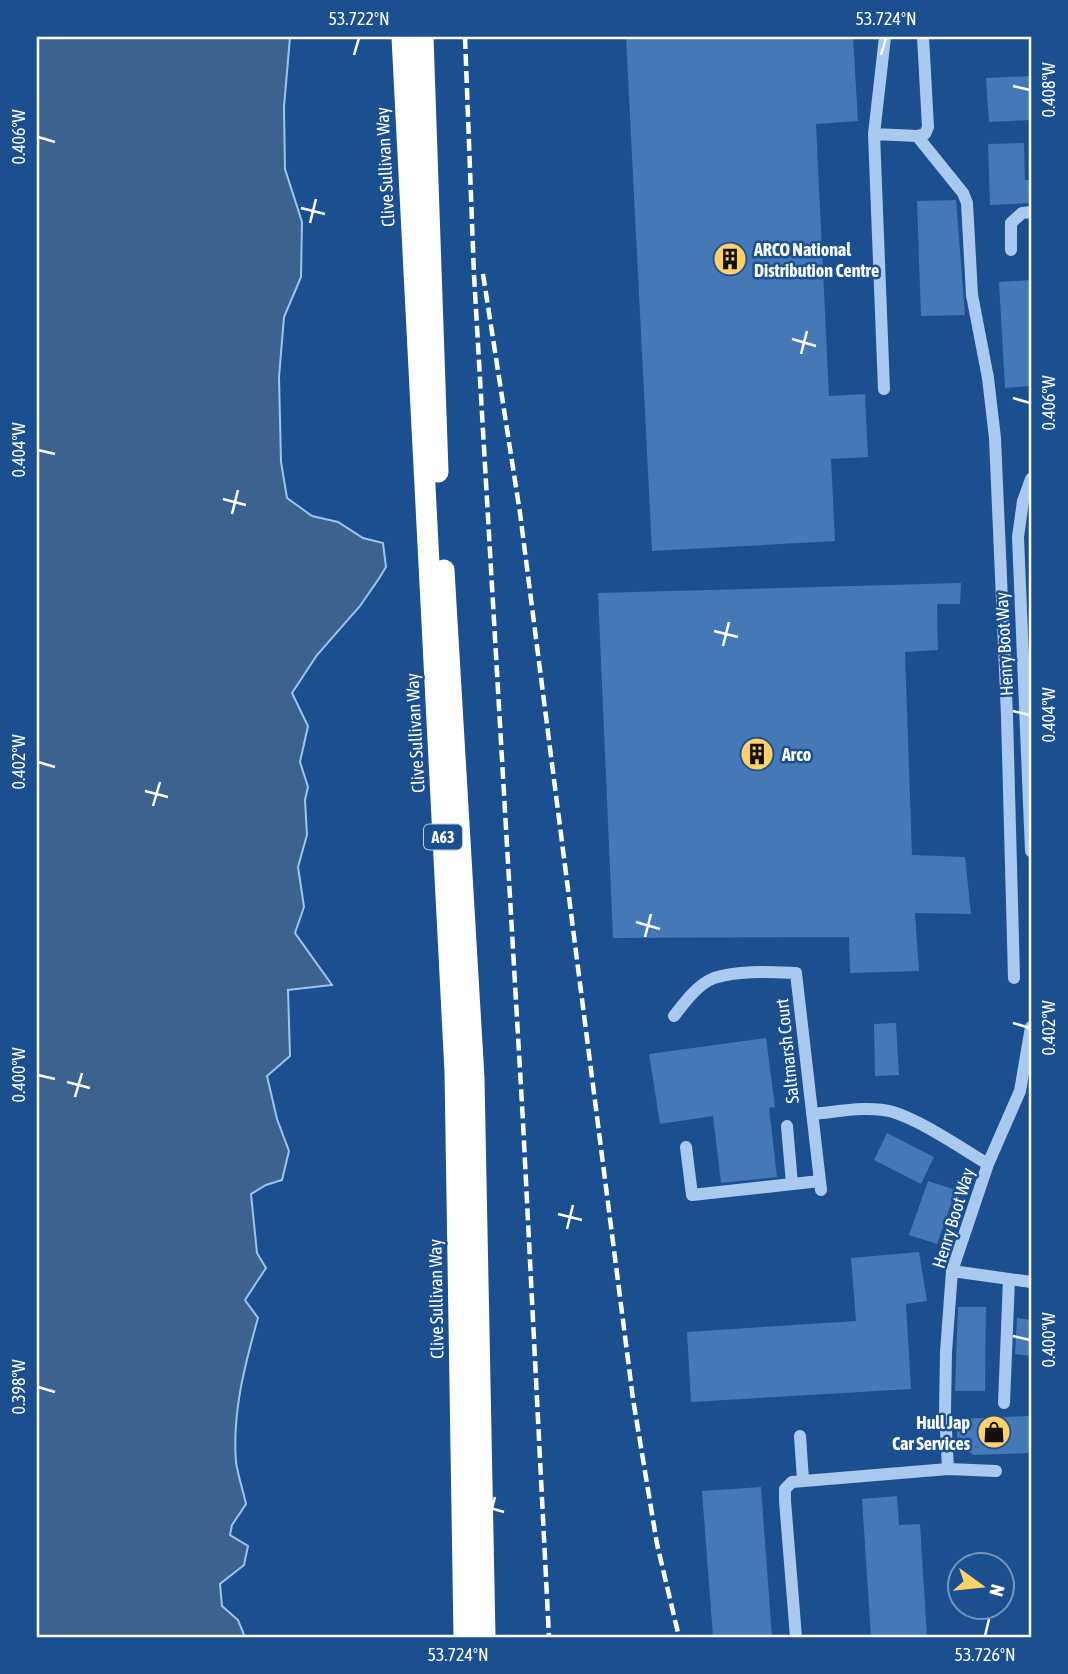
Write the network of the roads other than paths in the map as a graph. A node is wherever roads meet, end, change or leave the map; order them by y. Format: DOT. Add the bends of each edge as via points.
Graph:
graph roads {
  1 [pos="402,37"];
  2 [pos="423,37"];
  3 [pos="885,37"];
  4 [pos="923,37"];
  5 [pos="874,134"];
  6 [pos="917,136"];
  7 [pos="1031,212"];
  8 [pos="1011,250"];
  9 [pos="884,389"];
  10 [pos="1031,479"];
  11 [pos="1021,634"];
  12 [pos="1004,635"];
  13 [pos="1028,703"];
  14 [pos="1010,851"];
  15 [pos="1031,851"];
  16 [pos="1014,978"];
  17 [pos="674,1016"];
  18 [pos="1031,1027"];
  19 [pos="812,1114"];
  20 [pos="787,1126"];
  21 [pos="686,1147"];
  22 [pos="988,1164"];
  23 [pos="792,1184"];
  24 [pos="952,1271"];
  25 [pos="1009,1279"];
  26 [pos="1031,1282"];
  27 [pos="1003,1403"];
  28 [pos="800,1436"];
  29 [pos="948,1469"];
  30 [pos="996,1471"];
  31 [pos="803,1480"];
  32 [pos="464,1637"];
  33 [pos="485,1637"];
  34 [pos="796,1637"];
  1 -- 32 [label="highway, Clive Sullivan Way / A63" via="455,1072"];
  2 -- 33 [label="highway, A63" via="439,494 474,1078"];
  3 -- 5 [label="street"];
  4 -- 6 [label="street" via="928,127 925,134"];
  5 -- 6 [label="street"];
  5 -- 9 [label="street"];
  6 -- 12 [label="street" via="967,202 972,295 995,438"];
  7 -- 8 [label="street" via="1011,223"];
  10 -- 11 [label="street, Henry Boot Way" via="1018,537"];
  11 -- 12 [label="street"];
  11 -- 13 [label="street, Henry Boot Way"];
  12 -- 14 [label="street"];
  13 -- 15 [label="street, Henry Boot Way"];
  14 -- 15 [label="street"];
  14 -- 16 [label="street"];
  17 -- 19 [label="street, Saltmarsh Court" via="713,979 796,972"];
  18 -- 22 [label="street, Henry Boot Way" via="1020,1091"];
  19 -- 22 [label="street, Saltmarsh Court" via="893,1112"];
  19 -- 23 [label="street, Saltmarsh Court" via="821,1185"];
  20 -- 23 [label="street"];
  21 -- 23 [label="street" via="692,1195"];
  22 -- 24 [label="street, Henry Boot Way"];
  24 -- 25 [label="street"];
  24 -- 29 [label="street, Henry Boot Way" via="946,1352"];
  25 -- 26 [label="street"];
  25 -- 27 [label="street"];
  28 -- 31 [label="street"];
  29 -- 30 [label="street"];
  29 -- 31 [label="street"];
  31 -- 34 [label="street" via="785,1489"];
}
